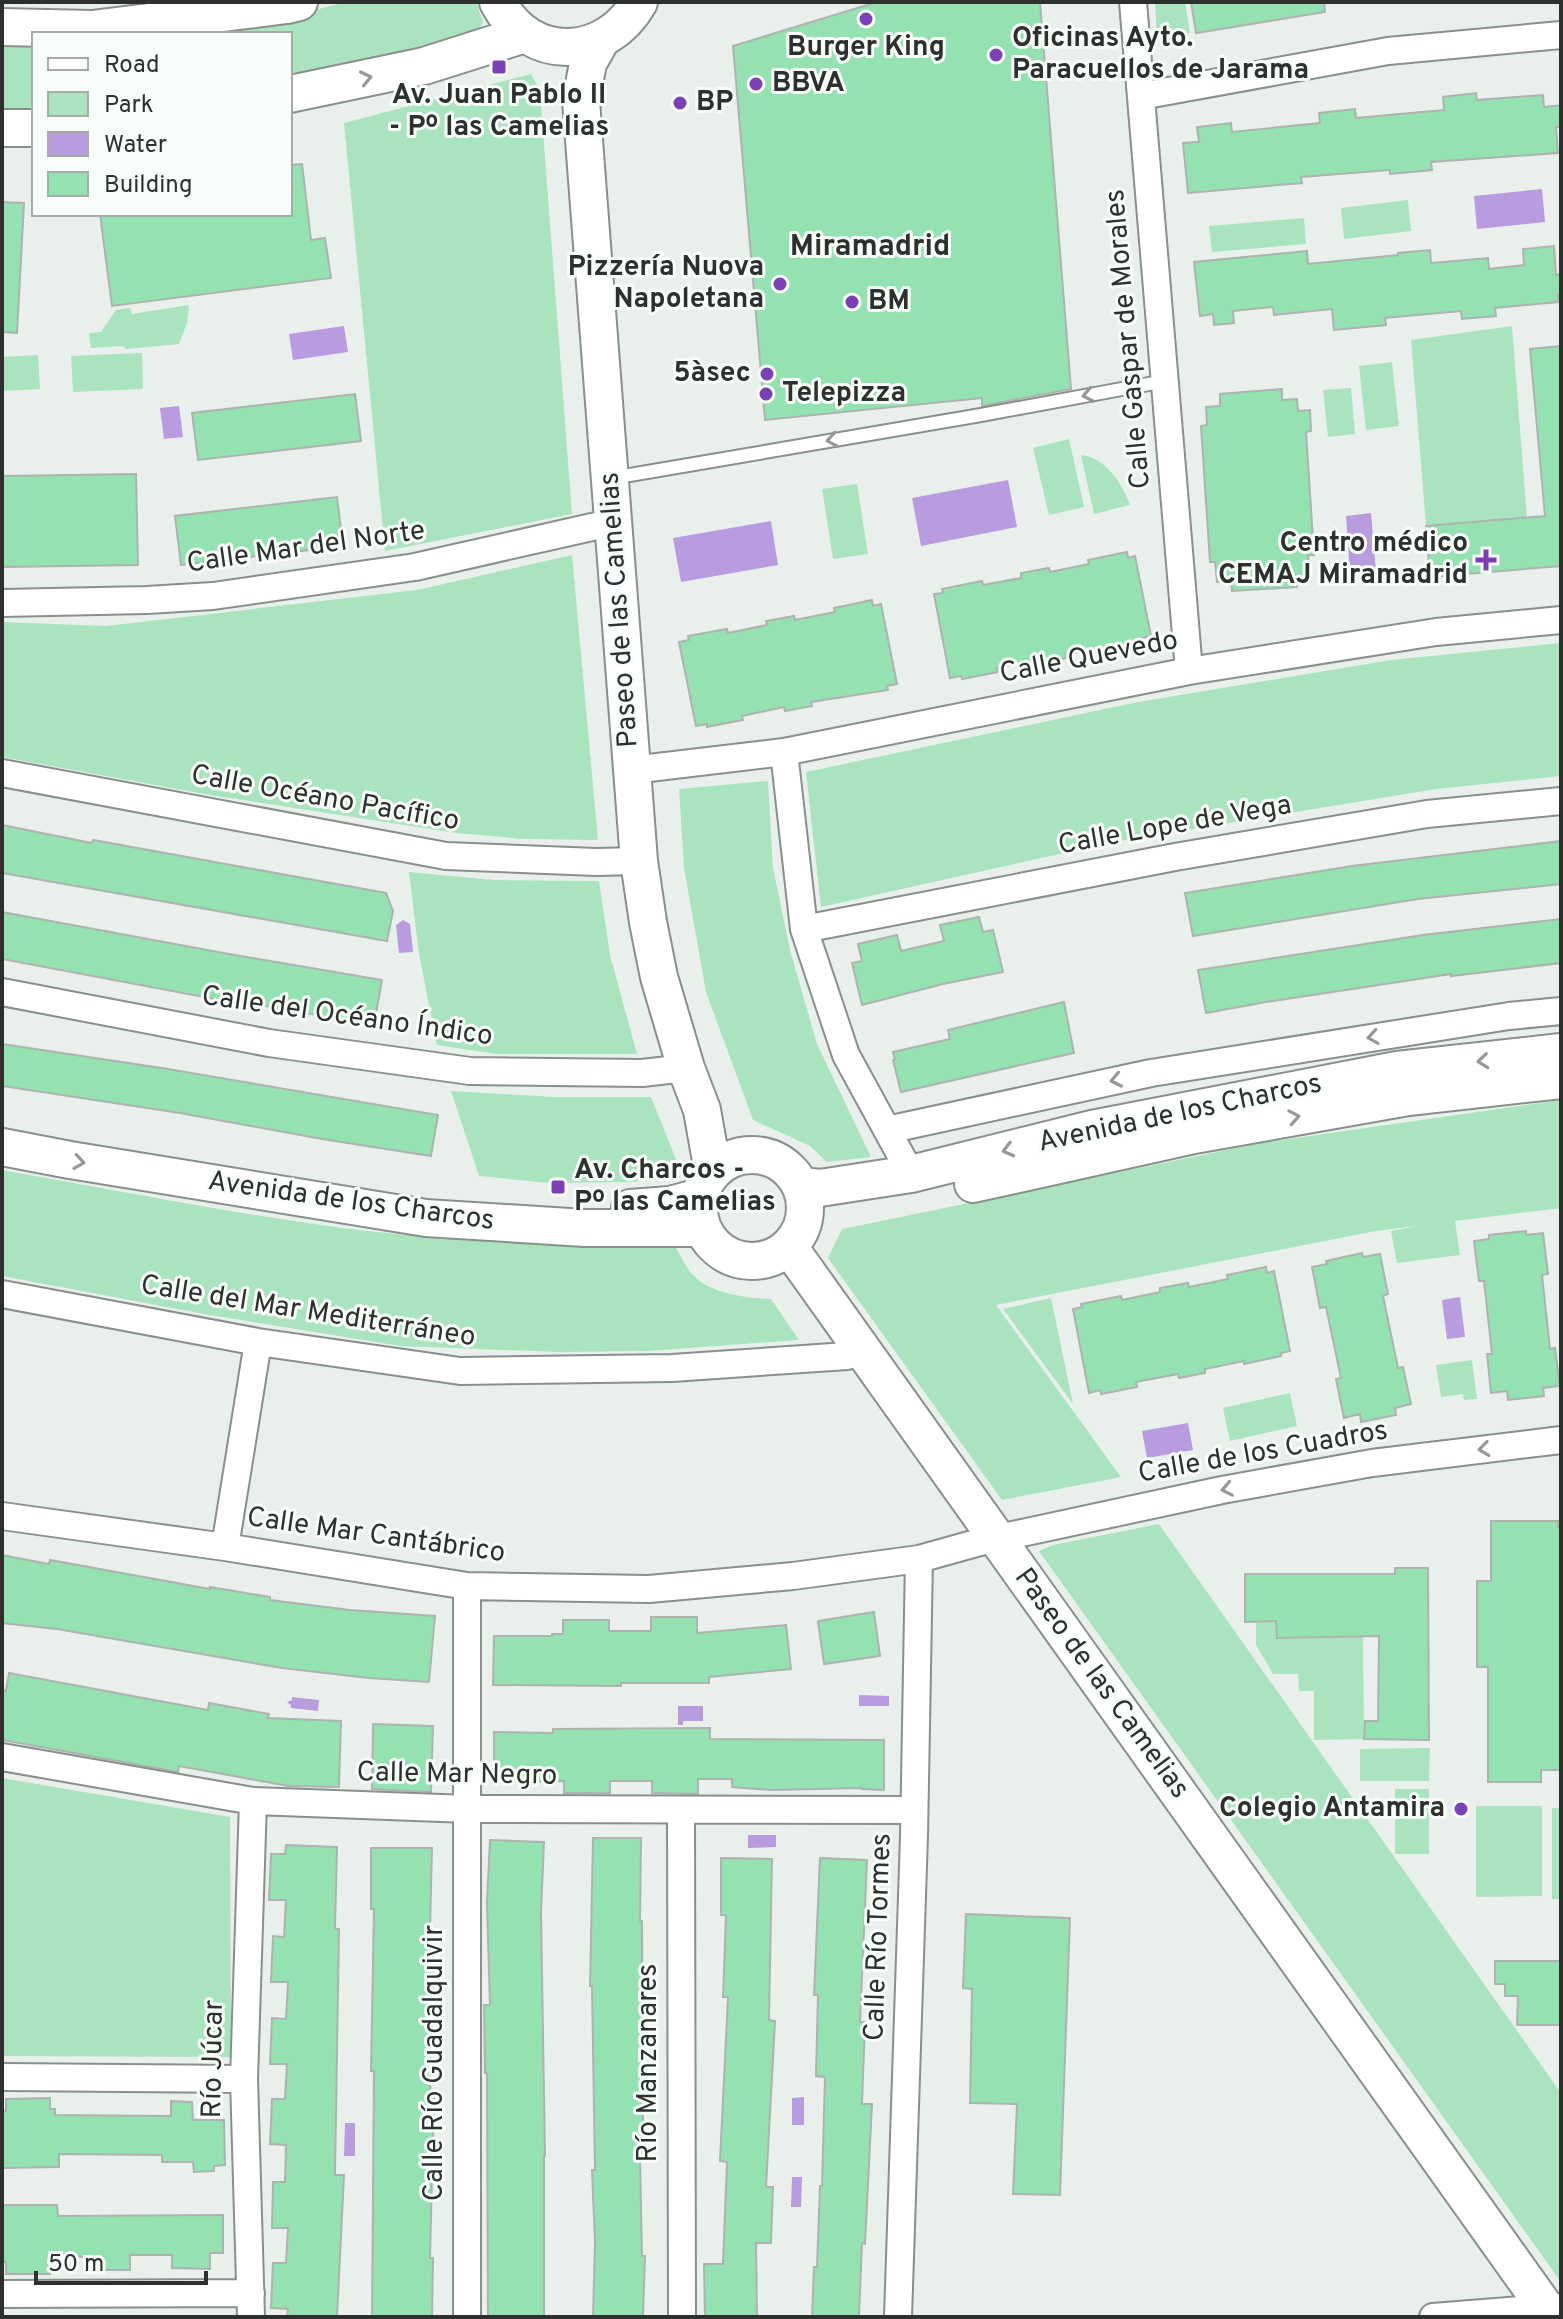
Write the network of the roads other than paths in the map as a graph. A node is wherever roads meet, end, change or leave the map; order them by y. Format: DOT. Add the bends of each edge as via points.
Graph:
graph roads {
  1 [pos="299,2"];
  2 [pos="498,2"];
  3 [pos="639,2"];
  4 [pos="1133,2"];
  5 [pos="2,27"];
  6 [pos="1561,35"];
  7 [pos="534,39"];
  8 [pos="601,40"];
  9 [pos="292,94"];
  10 [pos="1141,96"];
  11 [pos="581,101"];
  12 [pos="2,128"];
  13 [pos="32,128"];
  14 [pos="1165,381"];
  15 [pos="610,478"];
  16 [pos="614,522"];
  17 [pos="2,603"];
  18 [pos="1561,620"];
  19 [pos="1189,671"];
  20 [pos="784,752"];
  21 [pos="632,770"];
  22 [pos="2,773"];
  23 [pos="1561,801"];
  24 [pos="639,861"];
  25 [pos="804,929"];
  26 [pos="2,992"];
  27 [pos="1561,1011"];
  28 [pos="1561,1052"];
  29 [pos="686,1068"];
  30 [pos="1561,1080"];
  31 [pos="2,1123"];
  32 [pos="887,1130"];
  33 [pos="2,1147"];
  34 [pos="911,1174"];
  35 [pos="714,1188"];
  36 [pos="803,1199"];
  37 [pos="782,1252"];
  38 [pos="2,1294"];
  39 [pos="258,1342"];
  40 [pos="847,1356"];
  41 [pos="1561,1440"];
  42 [pos="2,1516"];
  43 [pos="989,1541"];
  44 [pos="225,1547"];
  45 [pos="919,1559"];
  46 [pos="467,1586"];
  47 [pos="2,1757"];
  48 [pos="253,1801"];
  49 [pos="468,1809"];
  50 [pos="681,1810"];
  51 [pos="914,1810"];
  52 [pos="2,2077"];
  53 [pos="244,2079"];
  54 [pos="2,2294"];
  55 [pos="251,2305"];
  56 [pos="1543,2311"];
  57 [pos="467,2317"];
  58 [pos="682,2317"];
  59 [pos="898,2317"];
  60 [pos="1433,2317"];
  1 -- 5 [label="street" via="92,29"];
  2 -- 7 [label="street, Paseo de las Camelias" via="506,16"];
  3 -- 8 [label="street" via="618,30"];
  4 -- 10 [label="street, Calle Gaspar de Morales"];
  6 -- 10 [label="street" via="1388,51"];
  7 -- 8 [label="street" via="562,47"];
  9 -- 7 [label="street, one-way"];
  7 -- 11 [label="street, Paseo de las Camelias" via="564,62"];
  8 -- 11 [label="street, Paseo de las Camelias" via="588,63"];
  10 -- 14 [label="street, Calle Gaspar de Morales"];
  11 -- 15 [label="street, Paseo de las Camelias"];
  12 -- 13 [label="street"];
  14 -- 15 [label="lane, one-way"];
  14 -- 19 [label="street, Calle Gaspar de Morales"];
  15 -- 16 [label="street, Paseo de las Camelias"];
  16 -- 17 [label="street, Calle Mar del Norte" via="415,567 213,596"];
  16 -- 21 [label="street, Paseo de las Camelias"];
  18 -- 19 [label="street, Calle Quevedo" via="1436,632"];
  19 -- 20 [label="street, Calle Quevedo"];
  20 -- 21 [label="street, Calle Quevedo"];
  20 -- 25 [label="street"];
  21 -- 24 [label="street, Paseo de las Camelias"];
  22 -- 24 [label="street, Calle Océano Pacífico" via="446,856"];
  23 -- 25 [label="street, Calle Lope de Vega" via="1427,814"];
  24 -- 29 [label="street, Paseo de las Camelias" via="659,977"];
  25 -- 32 [label="street" via="846,1055"];
  26 -- 29 [label="street, Calle del Océano Índico" via="269,1043 470,1071 642,1073"];
  27 -- 32 [label="street, Avenida de los Charcos, one-way" via="1151,1073"];
  28 -- 34 [label="street, Avenida de los Charcos, one-way" via="1397,1070 1092,1129"];
  29 -- 35 [label="street, Paseo de las Camelias" via="702,1110"];
  36 -- 30 [label="street, Avenida de los Charcos, one-way" via="921,1196 1194,1135 1393,1099"];
  31 -- 35 [label="street, Avenida de los Charcos" via="430,1196 641,1208 670,1205"];
  32 -- 34 [label="street"];
  33 -- 35 [label="street, Avenida de los Charcos, one-way" via="426,1218 585,1228"];
  34 -- 36 [label="street, Avenida de los Charcos" via="820,1188"];
  35 -- 36 [label="street" via="766,1157 792,1173"];
  35 -- 37 [label="street" via="709,1241 718,1250 750,1262"];
  36 -- 37 [label="street" via="800,1233"];
  37 -- 40 [label="street, Paseo de las Camelias"];
  37 -- 43 [label="street, Paseo de las Camelias"];
  38 -- 39 [label="street, Calle del Mar Mediterráneo"];
  39 -- 40 [label="street, Calle del Mar Mediterráneo" via="460,1371 672,1368"];
  39 -- 44 [label="street"];
  40 -- 43 [label="street, Paseo de las Camelias"];
  41 -- 43 [label="street, Calle de los Cuadros, one-way" via="1372,1463"];
  42 -- 44 [label="street, Calle Mar Cantábrico"];
  43 -- 45 [label="street, Calle Mar Cantábrico"];
  43 -- 56 [label="street, Paseo de las Camelias"];
  44 -- 46 [label="street, Calle Mar Cantábrico"];
  45 -- 46 [label="street, Calle Mar Cantábrico" via="649,1589"];
  45 -- 51 [label="street, Calle Río Tormes"];
  46 -- 49 [label="street, Calle Río Guadalquivir"];
  47 -- 48 [label="street, Calle Mar Negro"];
  48 -- 49 [label="street, Calle Mar Negro"];
  48 -- 53 [label="street, Río Júcar"];
  49 -- 50 [label="street, Calle Mar Negro"];
  49 -- 57 [label="street, Calle Río Guadalquivir"];
  50 -- 51 [label="street, Calle Mar Negro"];
  50 -- 58 [label="street, Río Manzanares"];
  51 -- 59 [label="street, Calle Río Tormes"];
  52 -- 53 [label="street"];
  53 -- 55 [label="street, Río Júcar"];
  54 -- 55 [label="street"];
  56 -- 60 [label="street"];
}
